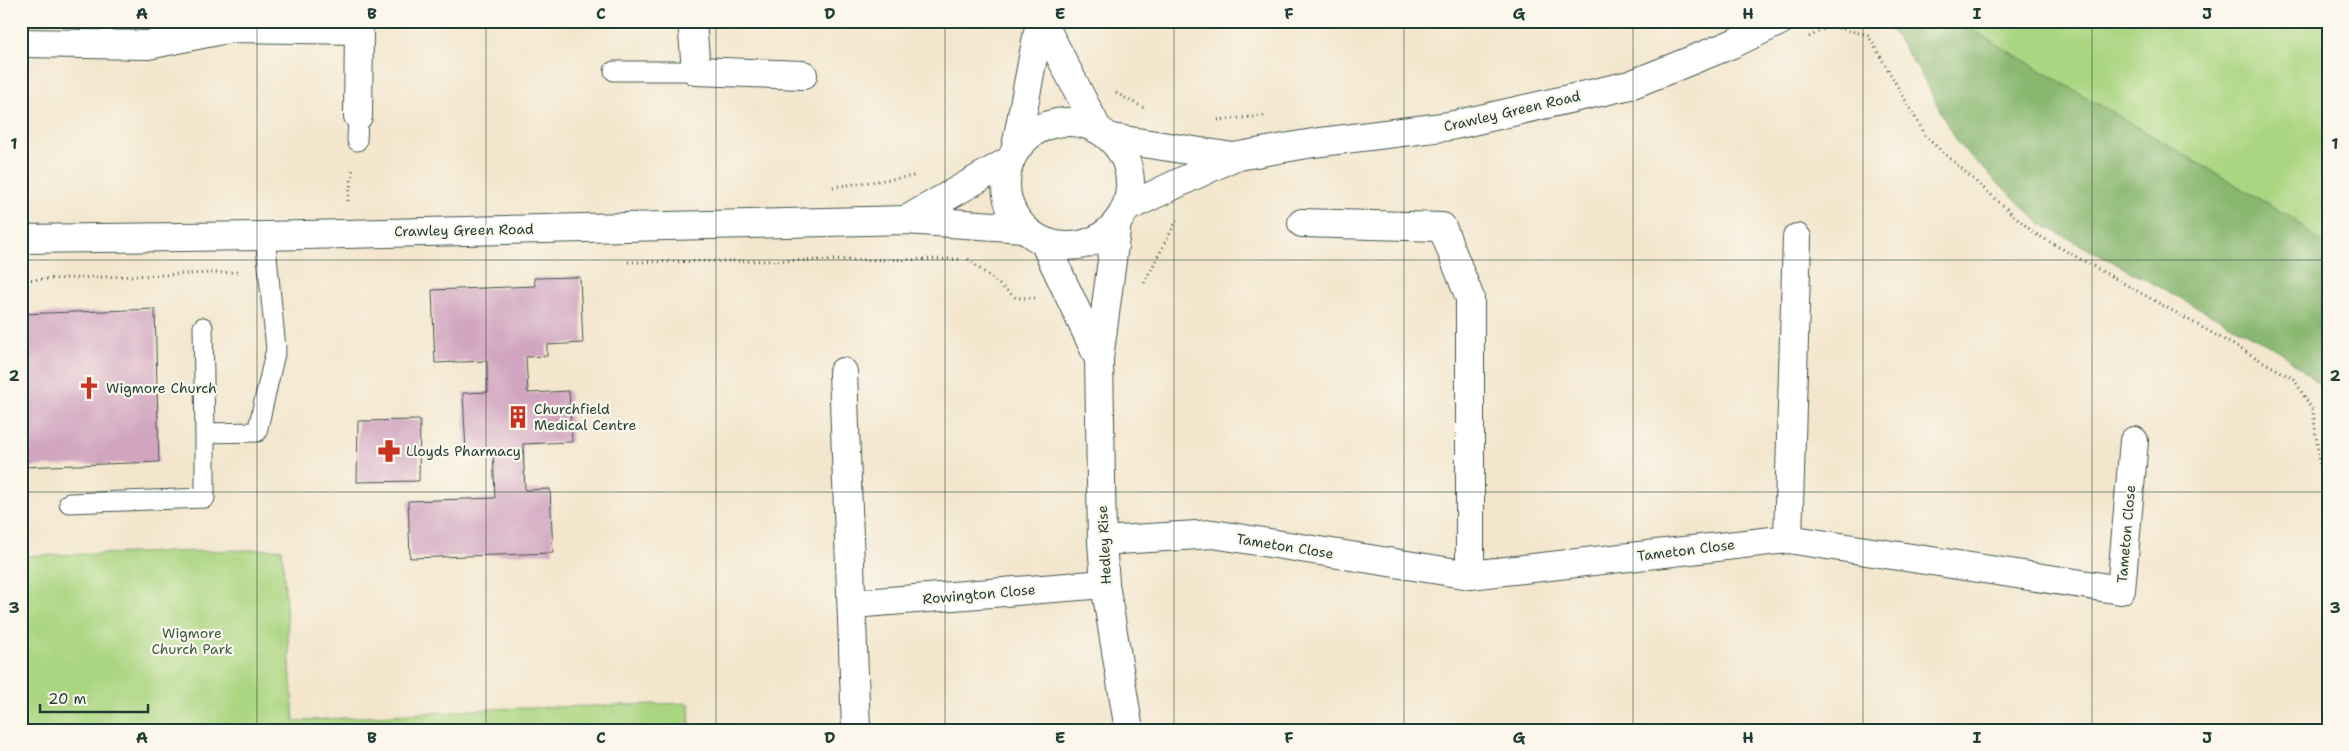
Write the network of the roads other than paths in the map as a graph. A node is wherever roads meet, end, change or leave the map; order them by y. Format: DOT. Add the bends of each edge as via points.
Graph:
graph roads {
  1 [pos="692,21"];
  2 [pos="1041,21"];
  3 [pos="1780,21"];
  4 [pos="358,26"];
  5 [pos="21,43"];
  6 [pos="614,71"];
  7 [pos="696,71"];
  8 [pos="803,75"];
  9 [pos="357,129"];
  10 [pos="1104,133"];
  11 [pos="1013,154"];
  12 [pos="1233,157"];
  13 [pos="1122,215"];
  14 [pos="906,220"];
  15 [pos="1302,223"];
  16 [pos="1034,235"];
  17 [pos="265,236"];
  18 [pos="21,238"];
  19 [pos="1797,238"];
  20 [pos="203,327"];
  21 [pos="1099,359"];
  22 [pos="843,372"];
  23 [pos="205,433"];
  24 [pos="2134,441"];
  25 [pos="69,503"];
  26 [pos="1788,539"];
  27 [pos="1102,540"];
  28 [pos="1470,576"];
  29 [pos="1105,584"];
  30 [pos="852,604"];
  31 [pos="856,730"];
  32 [pos="1129,730"];
  1 -- 7 [label="street"];
  2 -- 10 [label="street"];
  2 -- 11 [label="street"];
  3 -- 12 [label="street, Crawley Green Road" via="1732,44 1630,84 1450,126"];
  4 -- 5 [label="street" via="232,28 148,45"];
  4 -- 9 [label="street"];
  6 -- 7 [label="lane"];
  7 -- 8 [label="street"];
  10 -- 11 [label="street" via="1080,122 1044,125 1029,134"];
  10 -- 12 [label="street, Crawley Green Road"];
  10 -- 13 [label="street" via="1127,163 1130,193"];
  11 -- 14 [label="street, Crawley Green Road"];
  11 -- 16 [label="street" via="1005,179 1006,197 1012,214"];
  12 -- 13 [label="street, Crawley Green Road"];
  13 -- 16 [label="street" via="1102,236 1084,244 1064,246"];
  13 -- 21 [label="street, Hedley Rise"];
  14 -- 16 [label="street, Crawley Green Road"];
  14 -- 17 [label="street, Crawley Green Road"];
  15 -- 28 [label="street" via="1442,227 1470,298"];
  16 -- 21 [label="street, Hedley Rise"];
  17 -- 18 [label="street, Crawley Green Road"];
  17 -- 23 [label="lane" via="276,349 257,432"];
  19 -- 26 [label="street"];
  20 -- 23 [label="lane"];
  21 -- 27 [label="street, Hedley Rise"];
  22 -- 30 [label="street"];
  23 -- 25 [label="lane" via="205,498"];
  24 -- 26 [label="street, Tameton Close" via="2121,590"];
  26 -- 28 [label="street, Tameton Close"];
  27 -- 28 [label="street, Tameton Close" via="1213,534"];
  27 -- 29 [label="street, Hedley Rise"];
  29 -- 30 [label="street, Rowington Close"];
  29 -- 32 [label="street, Hedley Rise"];
  30 -- 31 [label="street"];
}
